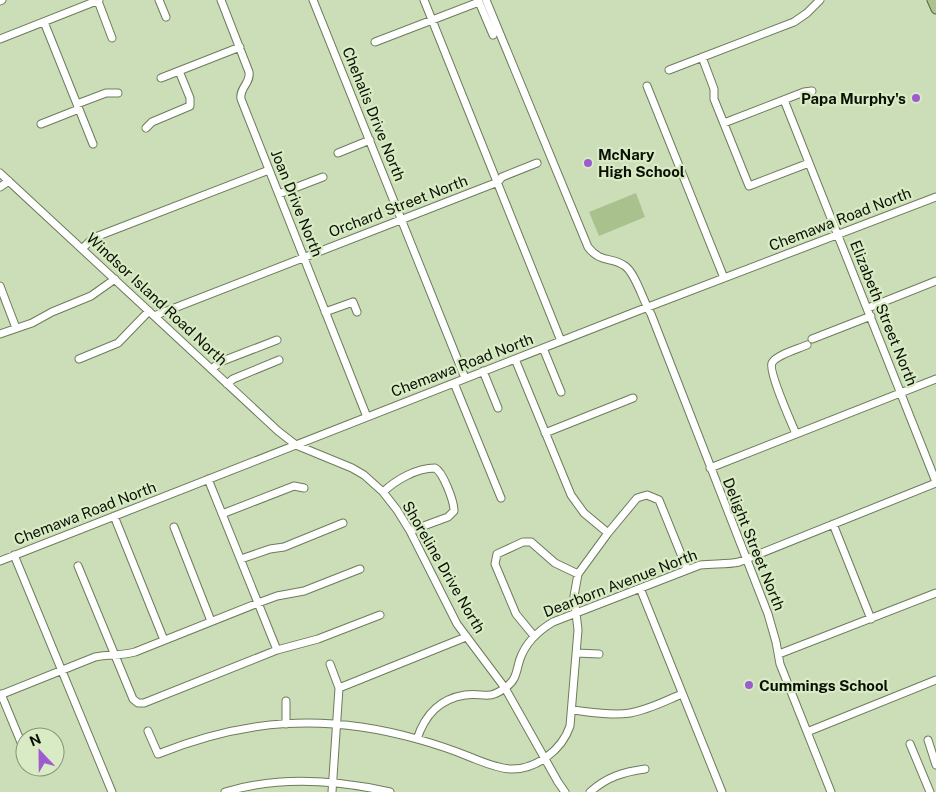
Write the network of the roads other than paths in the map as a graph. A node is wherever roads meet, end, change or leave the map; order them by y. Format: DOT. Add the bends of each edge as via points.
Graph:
graph roads {
  1 [pos="99,0"];
  2 [pos="159,0"];
  3 [pos="221,0"];
  4 [pos="313,0"];
  5 [pos="424,0"];
  6 [pos="820,0"];
  7 [pos="932,0"];
  8 [pos="483,1"];
  9 [pos="936,9"];
  10 [pos="166,16"];
  11 [pos="432,20"];
  12 [pos="44,22"];
  13 [pos="494,35"];
  14 [pos="112,38"];
  15 [pos="0,39"];
  16 [pos="375,42"];
  17 [pos="240,47"];
  18 [pos="702,57"];
  19 [pos="669,70"];
  20 [pos="179,71"];
  21 [pos="161,78"];
  22 [pos="647,86"];
  23 [pos="812,92"];
  24 [pos="118,93"];
  25 [pos="784,100"];
  26 [pos="78,107"];
  27 [pos="724,123"];
  28 [pos="41,124"];
  29 [pos="146,128"];
  30 [pos="370,140"];
  31 [pos="93,144"];
  32 [pos="338,153"];
  33 [pos="538,163"];
  34 [pos="809,163"];
  35 [pos="269,170"];
  36 [pos="0,173"];
  37 [pos="323,177"];
  38 [pos="9,181"];
  39 [pos="498,182"];
  40 [pos="0,187"];
  41 [pos="279,194"];
  42 [pos="936,197"];
  43 [pos="402,220"];
  44 [pos="838,234"];
  45 [pos="83,248"];
  46 [pos="304,258"];
  47 [pos="724,278"];
  48 [pos="115,279"];
  49 [pos="936,281"];
  50 [pos="0,286"];
  51 [pos="647,308"];
  52 [pos="868,308"];
  53 [pos="149,311"];
  54 [pos="325,312"];
  55 [pos="357,312"];
  56 [pos="155,316"];
  57 [pos="871,316"];
  58 [pos="16,328"];
  59 [pos="0,334"];
  60 [pos="277,340"];
  61 [pos="561,341"];
  62 [pos="543,348"];
  63 [pos="79,359"];
  64 [pos="516,359"];
  65 [pos="280,360"];
  66 [pos="212,369"];
  67 [pos="483,372"];
  68 [pos="465,378"];
  69 [pos="936,379"];
  70 [pos="454,382"];
  71 [pos="228,384"];
  72 [pos="561,392"];
  73 [pos="901,392"];
  74 [pos="633,398"];
  75 [pos="498,408"];
  76 [pos="367,417"];
  77 [pos="545,433"];
  78 [pos="796,434"];
  79 [pos="296,445"];
  80 [pos="710,468"];
  81 [pos="208,479"];
  82 [pos="936,482"];
  83 [pos="304,488"];
  84 [pos="383,492"];
  85 [pos="501,498"];
  86 [pos="222,514"];
  87 [pos="114,516"];
  88 [pos="343,523"];
  89 [pos="833,524"];
  90 [pos="174,527"];
  91 [pos="410,531"];
  92 [pos="608,533"];
  93 [pos="14,555"];
  94 [pos="240,559"];
  95 [pos="746,559"];
  96 [pos="0,561"];
  97 [pos="78,566"];
  98 [pos="360,569"];
  99 [pos="687,569"];
  100 [pos="578,574"];
  101 [pos="640,588"];
  102 [pos="936,594"];
  103 [pos="258,603"];
  104 [pos="576,613"];
  105 [pos="380,615"];
  106 [pos="871,619"];
  107 [pos="211,621"];
  108 [pos="534,636"];
  109 [pos="466,637"];
  110 [pos="164,640"];
  111 [pos="277,650"];
  112 [pos="577,653"];
  113 [pos="600,654"];
  114 [pos="778,654"];
  115 [pos="115,655"];
  116 [pos="330,664"];
  117 [pos="62,670"];
  118 [pos="936,680"];
  119 [pos="339,688"];
  120 [pos="505,688"];
  121 [pos="1,694"];
  122 [pos="682,694"];
  123 [pos="286,701"];
  124 [pos="572,710"];
  125 [pos="286,724"];
  126 [pos="338,724"];
  127 [pos="15,728"];
  128 [pos="148,731"];
  129 [pos="807,732"];
  130 [pos="417,739"];
  131 [pos="928,740"];
  132 [pos="910,744"];
  133 [pos="544,758"];
  134 [pos="936,765"];
  135 [pos="645,769"];
  136 [pos="333,782"];
  137 [pos="936,789"];
  138 [pos="112,792"];
  139 [pos="225,792"];
  140 [pos="332,792"];
  141 [pos="390,792"];
  142 [pos="565,792"];
  143 [pos="590,792"];
  144 [pos="722,792"];
  145 [pos="831,792"];
  146 [pos="929,792"];
  1 -- 12 [label="street"];
  1 -- 14 [label="street"];
  2 -- 10 [label="street"];
  3 -- 17 [label="street, Joan Drive North"];
  4 -- 30 [label="street, Chehalis Drive North"];
  5 -- 11 [label="street"];
  6 -- 18 [label="street" via="794,22"];
  7 -- 9 [label="main road"];
  8 -- 11 [label="street"];
  8 -- 13 [label="street"];
  8 -- 51 [label="street, Delight Street North" via="588,246 598,257 628,268"];
  11 -- 16 [label="street"];
  11 -- 39 [label="street"];
  12 -- 15 [label="street"];
  12 -- 26 [label="street"];
  17 -- 20 [label="street"];
  17 -- 35 [label="street, Joan Drive North" via="250,76 240,93 241,99"];
  18 -- 19 [label="street"];
  18 -- 27 [label="street"];
  20 -- 21 [label="street"];
  20 -- 29 [label="street" via="190,106 152,122"];
  22 -- 47 [label="street"];
  23 -- 25 [label="street"];
  24 -- 26 [label="street" via="106,93"];
  25 -- 27 [label="street"];
  25 -- 34 [label="street, Elizabeth Street North"];
  26 -- 28 [label="street"];
  26 -- 31 [label="street"];
  27 -- 34 [label="street" via="749,186"];
  30 -- 32 [label="street"];
  30 -- 43 [label="street, Chehalis Drive North"];
  33 -- 39 [label="street, Orchard Street North"];
  34 -- 44 [label="street, Elizabeth Street North"];
  35 -- 41 [label="street, Joan Drive North"];
  35 -- 45 [label="street" via="93,238"];
  36 -- 38 [label="street, Windsor Island Road North"];
  37 -- 41 [label="street"];
  38 -- 40 [label="street"];
  38 -- 45 [label="street, Windsor Island Road North"];
  39 -- 43 [label="street, Orchard Street North"];
  39 -- 61 [label="street"];
  41 -- 46 [label="street, Joan Drive North"];
  42 -- 44 [label="street, Chemawa Road North"];
  43 -- 46 [label="street, Orchard Street North"];
  43 -- 68 [label="street, Chehalis Drive North"];
  44 -- 47 [label="street, Chemawa Road North"];
  44 -- 52 [label="street, Elizabeth Street North"];
  45 -- 48 [label="street, Windsor Island Road North"];
  46 -- 54 [label="street, Joan Drive North"];
  46 -- 56 [label="street, Orchard Street North"];
  47 -- 51 [label="street, Chemawa Road North"];
  48 -- 53 [label="street, Windsor Island Road North"];
  48 -- 58 [label="street" via="90,296"];
  49 -- 52 [label="street"];
  50 -- 58 [label="street"];
  51 -- 61 [label="street, Chemawa Road North"];
  51 -- 80 [label="street, Delight Street North" via="697,428"];
  52 -- 57 [label="street, Elizabeth Street North"];
  53 -- 56 [label="street, Windsor Island Road North"];
  53 -- 63 [label="street" via="118,343"];
  54 -- 55 [label="street" via="353,302"];
  54 -- 76 [label="street, Joan Drive North"];
  56 -- 66 [label="street, Windsor Island Road North"];
  57 -- 73 [label="street, Elizabeth Street North"];
  57 -- 78 [label="street" via="809,342 774,361 771,369"];
  58 -- 59 [label="street"];
  60 -- 66 [label="street" via="220,362"];
  61 -- 62 [label="street, Chemawa Road North"];
  62 -- 64 [label="street, Chemawa Road North"];
  62 -- 72 [label="street"];
  64 -- 67 [label="street, Chemawa Road North"];
  64 -- 77 [label="street"];
  65 -- 71 [label="street"];
  66 -- 71 [label="street, Windsor Island Road North"];
  67 -- 68 [label="street, Chemawa Road North"];
  67 -- 75 [label="street"];
  68 -- 70 [label="street, Chemawa Road North"];
  69 -- 73 [label="street"];
  70 -- 76 [label="street, Chemawa Road North"];
  70 -- 85 [label="street"];
  71 -- 79 [label="street, Windsor Island Road North"];
  73 -- 78 [label="street"];
  73 -- 82 [label="street, Elizabeth Street North"];
  74 -- 77 [label="street"];
  76 -- 79 [label="street, Chemawa Road North"];
  77 -- 92 [label="street" via="574,500"];
  78 -- 80 [label="street"];
  79 -- 81 [label="street, Chemawa Road North"];
  79 -- 84 [label="street, Shoreline Drive North" via="352,468"];
  80 -- 95 [label="street, Delight Street North"];
  81 -- 86 [label="street"];
  81 -- 87 [label="street, Chemawa Road North"];
  82 -- 89 [label="street, Dearborn Avenue North"];
  83 -- 86 [label="street" via="294,486"];
  84 -- 91 [label="street, Shoreline Drive North"];
  84 -- 91 [label="street" via="401,478 426,469 434,468 441,472 454,511 448,517"];
  86 -- 94 [label="street"];
  87 -- 93 [label="street, Chemawa Road North"];
  87 -- 110 [label="street"];
  88 -- 94 [label="street" via="284,547"];
  89 -- 95 [label="street, Dearborn Avenue North"];
  89 -- 106 [label="street"];
  90 -- 107 [label="street"];
  91 -- 109 [label="street, Shoreline Drive North"];
  92 -- 99 [label="street" via="634,501 641,496 652,496 659,500"];
  92 -- 100 [label="street"];
  93 -- 96 [label="street, Chemawa Road North"];
  93 -- 117 [label="street"];
  94 -- 103 [label="street"];
  95 -- 99 [label="street, Dearborn Avenue North"];
  95 -- 114 [label="street, Delight Street North" via="770,622"];
  97 -- 115 [label="street"];
  98 -- 103 [label="street" via="304,591"];
  99 -- 101 [label="street, Dearborn Avenue North"];
  100 -- 104 [label="street" via="574,596"];
  100 -- 108 [label="street" via="555,563 531,542 523,542 496,554 495,564 516,614"];
  101 -- 104 [label="street, Dearborn Avenue North"];
  101 -- 122 [label="street"];
  102 -- 106 [label="street"];
  103 -- 107 [label="street"];
  103 -- 111 [label="street"];
  104 -- 108 [label="street, Dearborn Avenue North" via="553,622"];
  104 -- 112 [label="street"];
  105 -- 111 [label="street" via="318,639"];
  106 -- 114 [label="street"];
  107 -- 110 [label="street"];
  108 -- 120 [label="street, Dearborn Avenue North" via="520,658 515,679"];
  109 -- 119 [label="street"];
  109 -- 120 [label="street, Shoreline Drive North"];
  110 -- 115 [label="street" via="122,656"];
  111 -- 115 [label="street" via="138,703 133,699"];
  112 -- 113 [label="street"];
  112 -- 124 [label="street"];
  114 -- 129 [label="street, Delight Street North"];
  115 -- 117 [label="street" via="96,657"];
  116 -- 119 [label="street"];
  117 -- 121 [label="street"];
  117 -- 138 [label="street"];
  118 -- 129 [label="street"];
  119 -- 126 [label="street"];
  120 -- 130 [label="street" via="491,696 465,695 444,702 429,713"];
  120 -- 133 [label="street, Shoreline Drive North"];
  121 -- 127 [label="street"];
  122 -- 124 [label="street" via="630,713"];
  122 -- 144 [label="street"];
  123 -- 125 [label="street"];
  124 -- 133 [label="street" via="564,741"];
  125 -- 126 [label="street"];
  125 -- 128 [label="street" via="222,732 158,754"];
  126 -- 130 [label="street"];
  126 -- 136 [label="street"];
  129 -- 145 [label="street, Delight Street North"];
  130 -- 133 [label="street" via="495,767 520,768"];
  131 -- 134 [label="street"];
  132 -- 146 [label="street"];
  133 -- 142 [label="street, Shoreline Drive North"];
  135 -- 143 [label="street" via="618,774"];
  136 -- 139 [label="street" via="261,785"];
  136 -- 140 [label="street"];
  136 -- 141 [label="street"];
  137 -- 146 [label="street"];
}
